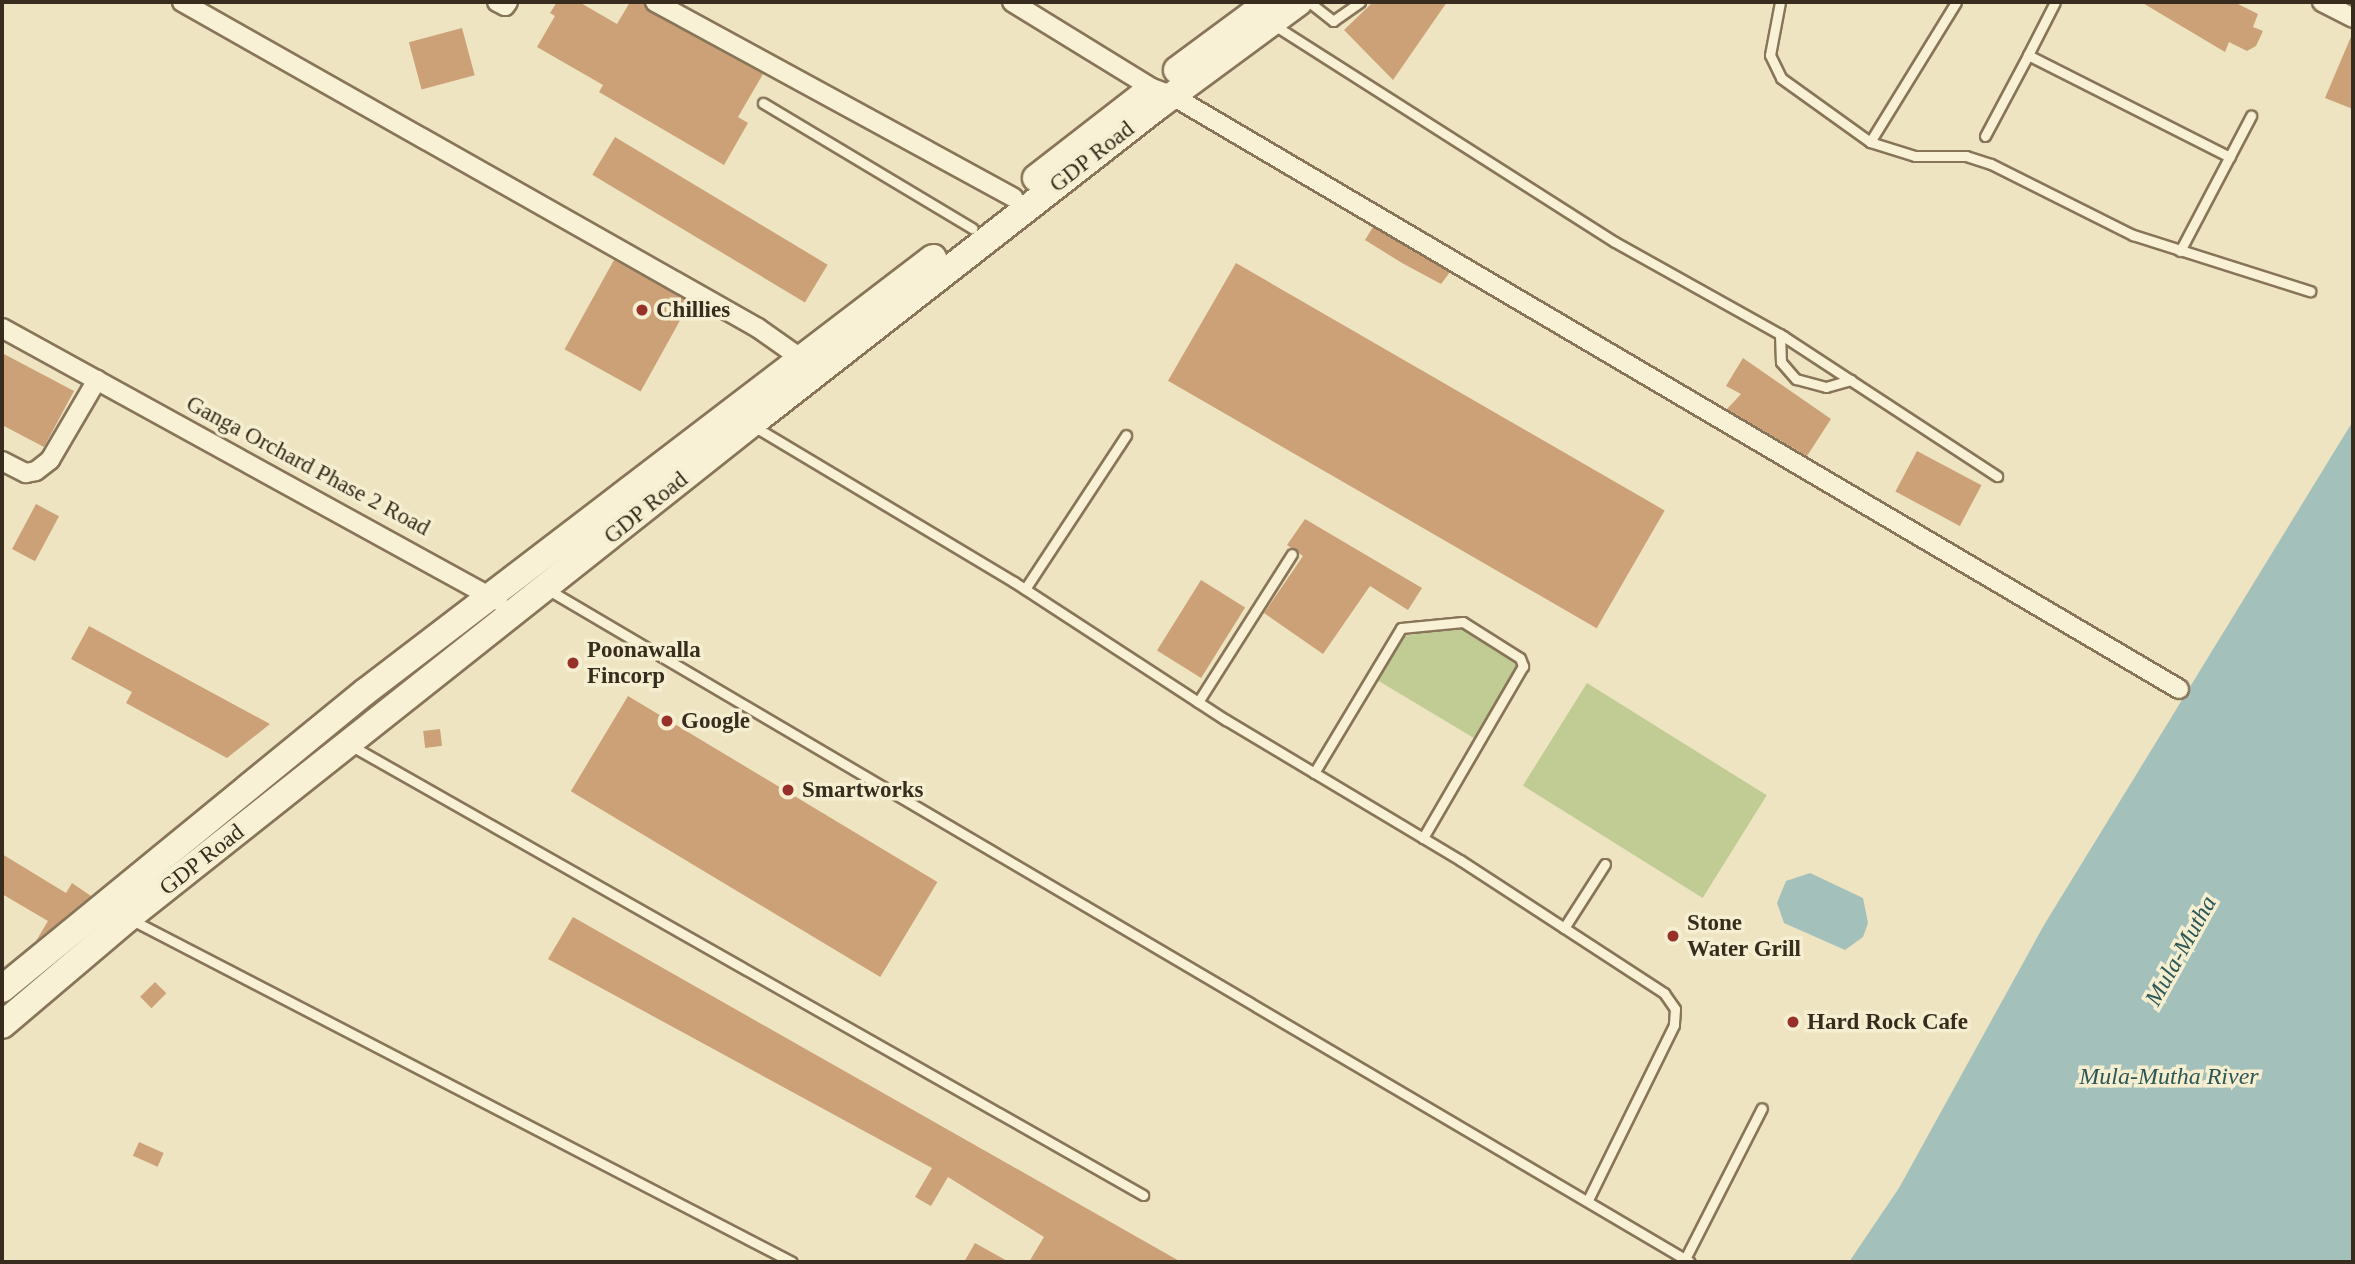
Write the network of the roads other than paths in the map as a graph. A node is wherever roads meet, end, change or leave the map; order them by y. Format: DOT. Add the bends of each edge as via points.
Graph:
graph roads {
  1 [pos="182,2"];
  2 [pos="497,2"];
  3 [pos="508,2"];
  4 [pos="655,2"];
  5 [pos="1012,2"];
  6 [pos="1300,2"];
  7 [pos="1309,2"];
  8 [pos="1360,2"];
  9 [pos="1780,2"];
  10 [pos="1956,2"];
  11 [pos="2055,2"];
  12 [pos="2322,2"];
  13 [pos="1271,13"];
  14 [pos="2353,18"];
  15 [pos="2028,55"];
  16 [pos="1162,92"];
  17 [pos="764,103"];
  18 [pos="2251,117"];
  19 [pos="1985,136"];
  20 [pos="1870,142"];
  21 [pos="2230,157"];
  22 [pos="1013,197"];
  23 [pos="972,228"];
  24 [pos="2180,251"];
  25 [pos="2310,291"];
  26 [pos="2,328"];
  27 [pos="1780,334"];
  28 [pos="802,359"];
  29 [pos="97,380"];
  30 [pos="1851,380"];
  31 [pos="751,424"];
  32 [pos="1126,435"];
  33 [pos="2,461"];
  34 [pos="1997,476"];
  35 [pos="1292,554"];
  36 [pos="545,588"];
  37 [pos="1025,589"];
  38 [pos="504,606"];
  39 [pos="2179,689"];
  40 [pos="1198,702"];
  41 [pos="349,744"];
  42 [pos="1314,773"];
  43 [pos="1423,838"];
  44 [pos="1605,864"];
  45 [pos="128,918"];
  46 [pos="1564,928"];
  47 [pos="2,989"];
  48 [pos="2,1025"];
  49 [pos="1762,1108"];
  50 [pos="1143,1195"];
  51 [pos="1588,1200"];
  52 [pos="1688,1261"];
  53 [pos="792,1262"];
  1 -- 28 [label="street" via="758,328"];
  2 -- 3 [label="street" via="505,6"];
  4 -- 22 [label="street"];
  5 -- 16 [label="street"];
  6 -- 13 [label="main road, GDP Road"];
  7 -- 8 [label="lane" via="1333,22"];
  9 -- 20 [label="lane" via="1770,55 1781,78"];
  10 -- 20 [label="lane"];
  11 -- 15 [label="lane"];
  12 -- 14 [label="street"];
  13 -- 16 [label="main road, GDP Road"];
  13 -- 27 [label="lane" via="1615,242"];
  15 -- 19 [label="lane"];
  15 -- 21 [label="lane"];
  16 -- 22 [label="main road"];
  16 -- 31 [label="main road, GDP Road"];
  16 -- 39 [label="street"];
  17 -- 23 [label="lane"];
  18 -- 21 [label="lane"];
  20 -- 24 [label="lane" via="1915,156 1966,156 1991,164 2133,235"];
  21 -- 24 [label="lane"];
  22 -- 23 [label="main road"];
  23 -- 28 [label="main road"];
  24 -- 25 [label="lane"];
  26 -- 29 [label="street, Ganga Orchard Phase 2 Road"];
  27 -- 30 [label="lane"];
  27 -- 30 [label="lane" via="1781,362 1796,379 1826,387"];
  28 -- 38 [label="main road" via="700,432"];
  29 -- 33 [label="street" via="50,460 36,471 26,472"];
  29 -- 38 [label="street, Ganga Orchard Phase 2 Road"];
  30 -- 34 [label="lane"];
  31 -- 36 [label="main road, GDP Road"];
  31 -- 37 [label="lane"];
  32 -- 37 [label="lane"];
  35 -- 40 [label="lane"];
  36 -- 38 [label="main road, GDP Road"];
  36 -- 51 [label="lane"];
  37 -- 40 [label="lane"];
  38 -- 41 [label="main road, GDP Road"];
  38 -- 47 [label="main road, GDP Road" via="365,692"];
  40 -- 42 [label="lane"];
  41 -- 45 [label="main road, GDP Road"];
  41 -- 50 [label="lane"];
  42 -- 43 [label="lane"];
  42 -- 43 [label="lane" via="1401,628 1463,622 1520,658 1523,666"];
  43 -- 46 [label="lane"];
  44 -- 46 [label="lane"];
  45 -- 48 [label="main road, GDP Road"];
  45 -- 53 [label="lane"];
  46 -- 51 [label="lane" via="1664,993 1675,1009 1674,1025"];
  49 -- 52 [label="lane"];
  51 -- 52 [label="lane"];
}
